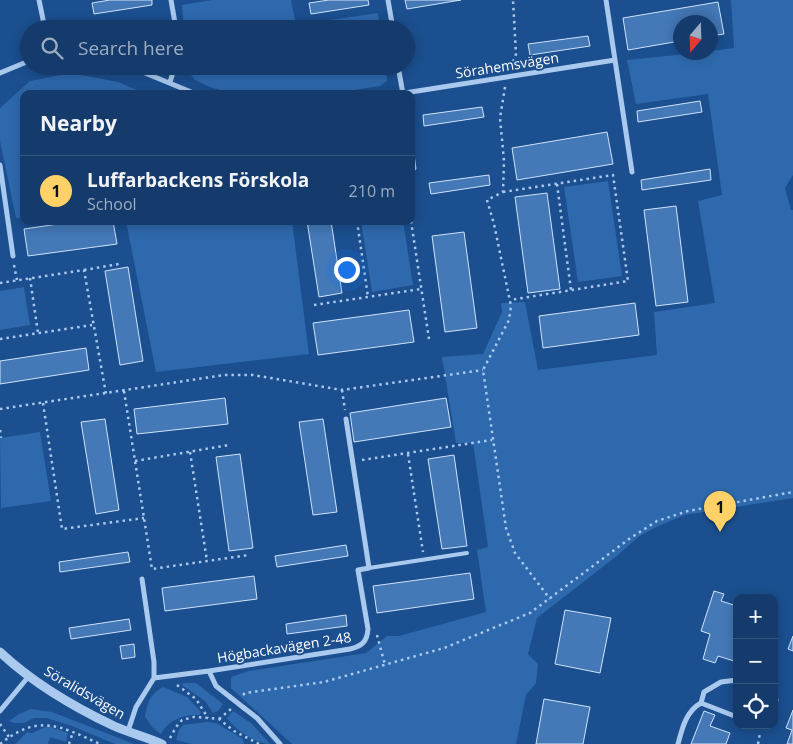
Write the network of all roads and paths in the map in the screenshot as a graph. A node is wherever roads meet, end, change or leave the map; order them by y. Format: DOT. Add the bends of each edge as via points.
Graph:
graph roads {
  1 [pos="39,0"];
  2 [pos="171,0"];
  3 [pos="388,0"];
  4 [pos="513,0"];
  5 [pos="606,0"];
  6 [pos="43,20"];
  7 [pos="174,20"];
  8 [pos="391,20"];
  9 [pos="615,60"];
  10 [pos="20,65"];
  11 [pos="0,73"];
  12 [pos="152,75"];
  13 [pos="172,75"];
  14 [pos="399,75"];
  15 [pos="507,77"];
  16 [pos="170,82"];
  17 [pos="187,90"];
  18 [pos="401,90"];
  19 [pos="415,92"];
  20 [pos="0,165"];
  21 [pos="632,172"];
  22 [pos="557,184"];
  23 [pos="503,192"];
  24 [pos="358,225"];
  25 [pos="412,225"];
  26 [pos="13,256"];
  27 [pos="118,264"];
  28 [pos="84,270"];
  29 [pos="30,278"];
  30 [pos="17,280"];
  31 [pos="0,283"];
  32 [pos="421,289"];
  33 [pos="571,290"];
  34 [pos="368,297"];
  35 [pos="510,300"];
  36 [pos="314,305"];
  37 [pos="92,325"];
  38 [pos="38,333"];
  39 [pos="0,339"];
  40 [pos="429,339"];
  41 [pos="483,370"];
  42 [pos="342,390"];
  43 [pos="124,391"];
  44 [pos="106,394"];
  45 [pos="44,403"];
  46 [pos="0,409"];
  47 [pos="346,419"];
  48 [pos="0,430"];
  49 [pos="1,438"];
  50 [pos="492,440"];
  51 [pos="229,445"];
  52 [pos="190,452"];
  53 [pos="408,454"];
  54 [pos="136,461"];
  55 [pos="354,461"];
  56 [pos="793,492"];
  57 [pos="144,518"];
  58 [pos="467,553"];
  59 [pos="249,555"];
  60 [pos="424,558"];
  61 [pos="207,561"];
  62 [pos="369,568"];
  63 [pos="142,579"];
  64 [pos="550,599"];
  65 [pos="368,629"];
  66 [pos="0,652"];
  67 [pos="385,665"];
  68 [pos="209,671"];
  69 [pos="29,676"];
  70 [pos="166,676"];
  71 [pos="154,678"];
  72 [pos="733,680"];
  73 [pos="240,698"];
  74 [pos="701,703"];
  75 [pos="236,704"];
  76 [pos="0,711"];
  77 [pos="733,715"];
  78 [pos="208,718"];
  79 [pos="219,719"];
  80 [pos="0,724"];
  81 [pos="128,731"];
  82 [pos="73,732"];
  83 [pos="9,737"];
  84 [pos="252,740"];
  85 [pos="158,742"];
  86 [pos="0,744"];
  87 [pos="69,744"];
  88 [pos="100,744"];
  89 [pos="168,744"];
  90 [pos="251,744"];
  91 [pos="259,744"];
  92 [pos="280,744"];
  93 [pos="678,744"];
  1 -- 6 [label="street"];
  2 -- 7 [label="street"];
  3 -- 8 [label="street"];
  4 -- 15 [label="path" via="516,54"];
  5 -- 9 [label="street"];
  9 -- 15 [label="street, Sörahemsvägen"];
  9 -- 21 [label="street"];
  10 -- 11 [label="street"];
  12 -- 16 [label="street"];
  13 -- 16 [label="street"];
  14 -- 18 [label="street, Sörahemsvägen"];
  15 -- 19 [label="street, Sörahemsvägen"];
  15 -- 23 [label="path" via="500,118"];
  16 -- 17 [label="street"];
  20 -- 26 [label="street"];
  22 -- 23 [label="path"];
  22 -- 33 [label="path"];
  22 -- 33 [label="path" via="613,175 628,281"];
  23 -- 35 [label="path" via="487,200"];
  24 -- 34 [label="path"];
  25 -- 32 [label="path"];
  26 -- 30 [label="path"];
  27 -- 28 [label="path"];
  28 -- 29 [label="path"];
  28 -- 37 [label="path"];
  29 -- 30 [label="path"];
  29 -- 38 [label="path"];
  30 -- 31 [label="path"];
  32 -- 34 [label="path"];
  32 -- 40 [label="path"];
  33 -- 35 [label="path"];
  34 -- 36 [label="path"];
  35 -- 41 [label="path" via="509,320"];
  37 -- 38 [label="path"];
  37 -- 44 [label="path"];
  38 -- 39 [label="path"];
  41 -- 42 [label="path"];
  41 -- 50 [label="path"];
  42 -- 43 [label="path" via="237,374"];
  42 -- 47 [label="path"];
  43 -- 44 [label="path"];
  43 -- 54 [label="path"];
  44 -- 45 [label="path"];
  45 -- 46 [label="path"];
  45 -- 57 [label="path" via="62,530"];
  47 -- 55 [label="street"];
  48 -- 49 [label="path"];
  50 -- 53 [label="path"];
  50 -- 64 [label="path" via="506,528 515,553"];
  51 -- 52 [label="path"];
  52 -- 54 [label="path"];
  52 -- 61 [label="path"];
  53 -- 55 [label="path"];
  53 -- 60 [label="path"];
  54 -- 57 [label="path"];
  55 -- 62 [label="street"];
  56 -- 64 [label="path" via="688,510 657,522 629,539"];
  57 -- 61 [label="path" via="152,569"];
  58 -- 60 [label="lane"];
  59 -- 61 [label="path"];
  60 -- 62 [label="lane"];
  62 -- 65 [label="street, Högbackavägen 2-48" via="358,570"];
  63 -- 71 [label="street"];
  64 -- 67 [label="path" via="530,613 500,626 444,648"];
  65 -- 67 [label="path" via="376,630"];
  65 -- 68 [label="street, Högbackavägen 2-48" via="359,647"];
  66 -- 69 [label="street, Söralidsvägen"];
  67 -- 73 [label="path" via="324,682 245,693"];
  68 -- 70 [label="street"];
  68 -- 92 [label="street, bridge" via="216,686 257,718"];
  69 -- 76 [label="street"];
  69 -- 81 [label="street, Söralidsvägen" via="71,703"];
  70 -- 71 [label="street"];
  70 -- 78 [label="path" via="196,699"];
  71 -- 81 [label="street" via="136,707"];
  72 -- 74 [label="street" via="712,686 704,692"];
  74 -- 77 [label="street"];
  74 -- 93 [label="street" via="689,714"];
  75 -- 79 [label="path"];
  78 -- 79 [label="path"];
  78 -- 89 [label="path" via="182,720"];
  79 -- 84 [label="path"];
  80 -- 83 [label="path"];
  81 -- 85 [label="street, Söralidsvägen"];
  82 -- 83 [label="path" via="41,724"];
  82 -- 87 [label="path"];
  82 -- 88 [label="path"];
  83 -- 86 [label="path"];
  84 -- 90 [label="path"];
  84 -- 91 [label="path"];
}
